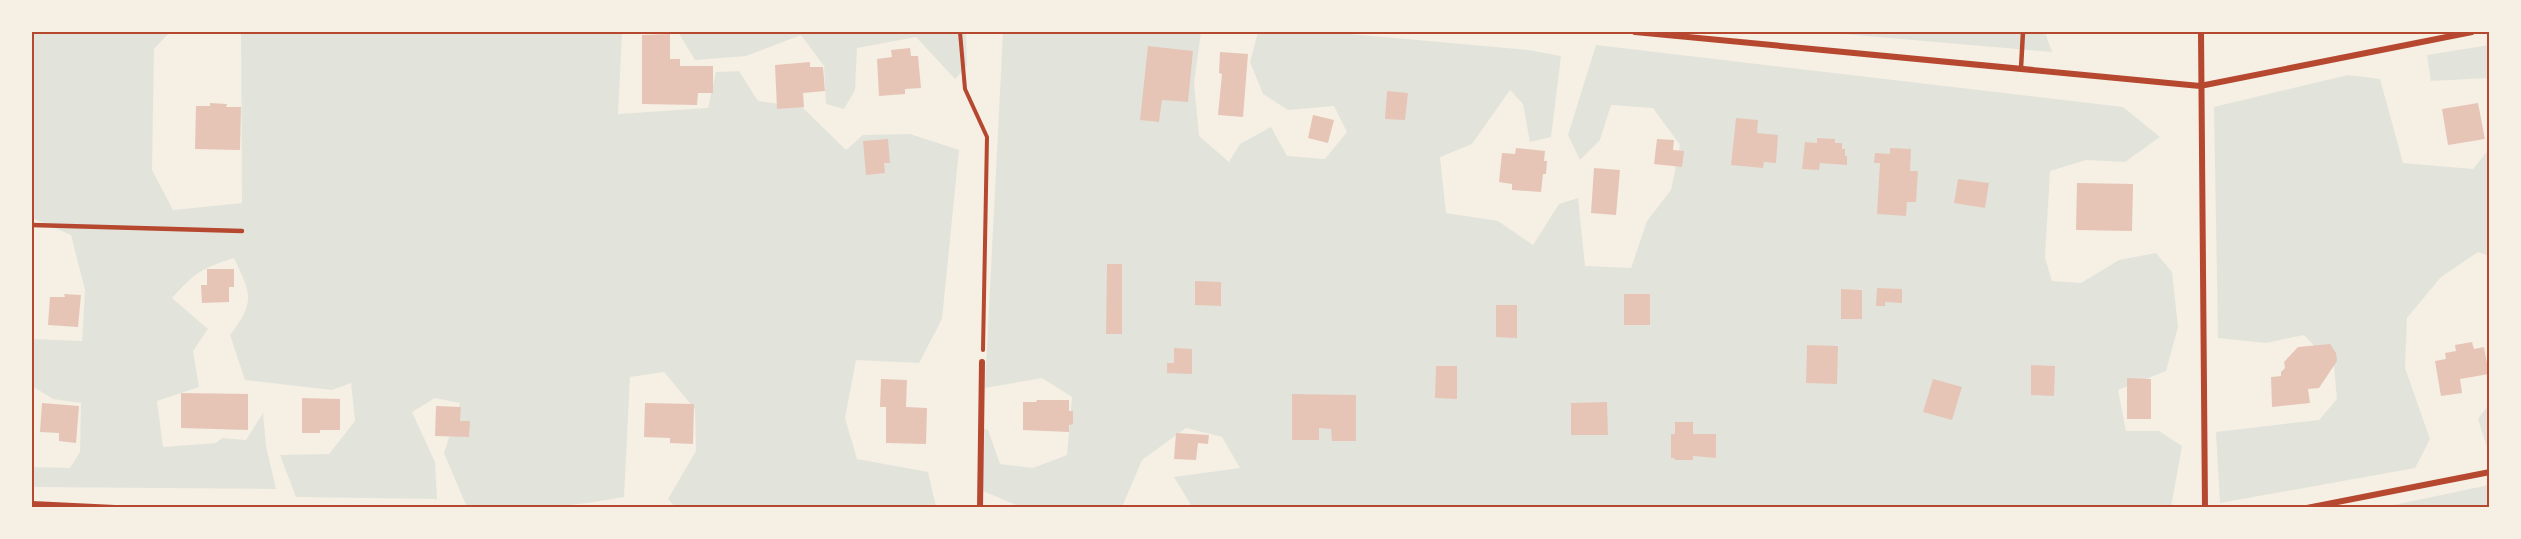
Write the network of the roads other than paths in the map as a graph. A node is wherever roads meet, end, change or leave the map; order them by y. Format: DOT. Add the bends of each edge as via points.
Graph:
graph roads {
  1 [pos="1635,32"];
  2 [pos="2023,32"];
  3 [pos="2200,32"];
  4 [pos="2472,32"];
  5 [pos="2021,68"];
  6 [pos="2200,86"];
  7 [pos="32,225"];
  8 [pos="242,231"];
  9 [pos="982,362"];
  10 [pos="2490,472"];
  11 [pos="32,504"];
  12 [pos="115,507"];
  13 [pos="980,507"];
  14 [pos="2205,507"];
  15 [pos="2307,507"];
  1 -- 5 [label="street"];
  2 -- 5 [label="lane"];
  3 -- 6 [label="street"];
  4 -- 6 [label="street"];
  5 -- 6 [label="street"];
  6 -- 14 [label="street"];
  7 -- 8 [label="lane"];
  9 -- 13 [label="street"];
  10 -- 15 [label="street"];
  11 -- 12 [label="street"];
}
